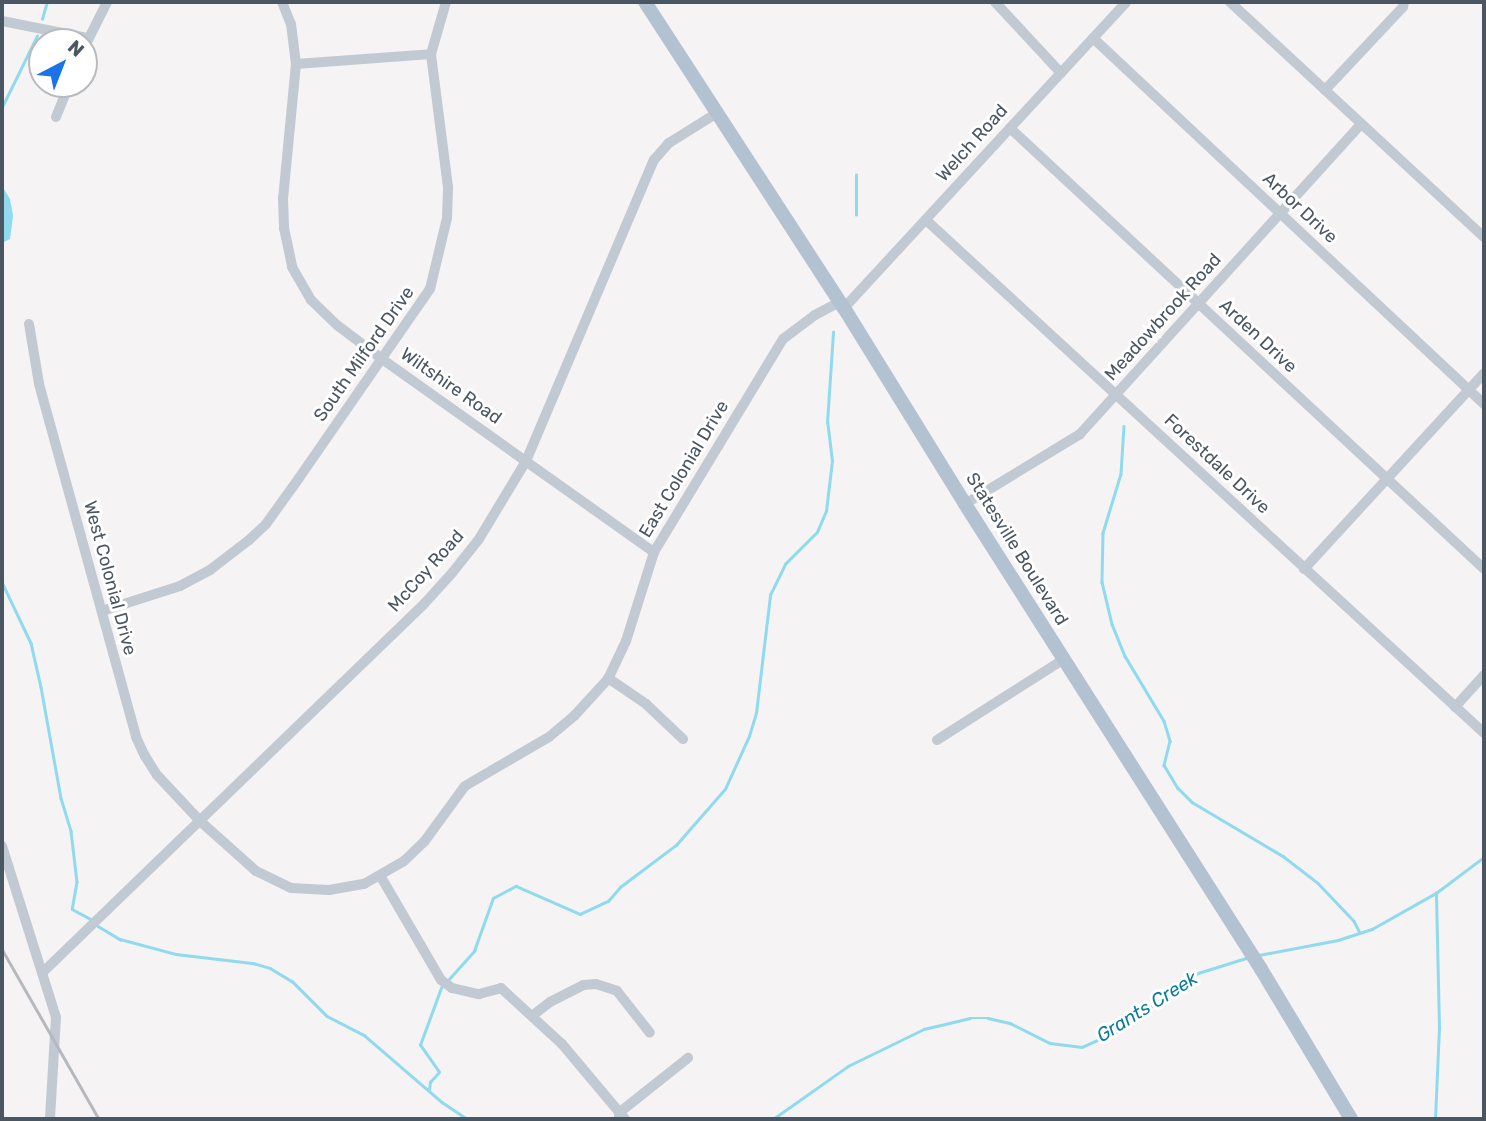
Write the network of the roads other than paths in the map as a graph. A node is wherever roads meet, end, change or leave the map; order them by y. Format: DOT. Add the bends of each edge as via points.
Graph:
graph roads {
  1 [pos="107,2"];
  2 [pos="282,2"];
  3 [pos="446,2"];
  4 [pos="645,2"];
  5 [pos="995,2"];
  6 [pos="1126,2"];
  7 [pos="1230,2"];
  8 [pos="1404,2"];
  9 [pos="2,21"];
  10 [pos="29,28"];
  11 [pos="94,28"];
  12 [pos="1093,38"];
  13 [pos="431,54"];
  14 [pos="296,64"];
  15 [pos="1061,73"];
  16 [pos="1325,90"];
  17 [pos="63,98"];
  18 [pos="717,113"];
  19 [pos="56,117"];
  20 [pos="1361,124"];
  21 [pos="1010,128"];
  22 [pos="1280,214"];
  23 [pos="926,220"];
  24 [pos="1484,237"];
  25 [pos="841,305"];
  26 [pos="1199,305"];
  27 [pos="29,324"];
  28 [pos="382,359"];
  29 [pos="1484,373"];
  30 [pos="1469,390"];
  31 [pos="1116,394"];
  32 [pos="1484,404"];
  33 [pos="526,461"];
  34 [pos="1386,478"];
  35 [pos="965,505"];
  36 [pos="654,552"];
  37 [pos="1304,569"];
  38 [pos="1484,569"];
  39 [pos="102,611"];
  40 [pos="1064,659"];
  41 [pos="1484,675"];
  42 [pos="608,678"];
  43 [pos="1455,707"];
  44 [pos="1484,733"];
  45 [pos="683,739"];
  46 [pos="937,740"];
  47 [pos="200,821"];
  48 [pos="2,846"];
  49 [pos="381,877"];
  50 [pos="42,973"];
  51 [pos="532,1016"];
  52 [pos="650,1033"];
  53 [pos="688,1058"];
  54 [pos="621,1117"];
  55 [pos="50,1119"];
  56 [pos="1351,1119"];
  1 -- 11 [label="street"];
  2 -- 14 [label="street, Wiltshire Road"];
  3 -- 13 [label="street, South Milford Drive"];
  4 -- 18 [label="main road, Statesville Boulevard"];
  5 -- 15 [label="street"];
  6 -- 12 [label="street, Welch Road"];
  7 -- 16 [label="street"];
  8 -- 16 [label="street"];
  9 -- 10 [label="street"];
  12 -- 15 [label="street, Welch Road"];
  12 -- 22 [label="street, Arbor Drive"];
  13 -- 14 [label="street"];
  13 -- 28 [label="street, South Milford Drive" via="448,187 447,218 430,289"];
  14 -- 28 [label="street, Wiltshire Road" via="283,198 292,267 311,300"];
  15 -- 21 [label="street, Welch Road"];
  16 -- 20 [label="street"];
  17 -- 19 [label="street"];
  18 -- 25 [label="main road, Statesville Boulevard"];
  18 -- 33 [label="street, McCoy Road" via="669,144 654,160"];
  20 -- 22 [label="street, Meadowbrook Road"];
  20 -- 24 [label="street"];
  21 -- 23 [label="street, Welch Road"];
  21 -- 26 [label="street, Arden Drive"];
  22 -- 26 [label="street, Meadowbrook Road"];
  22 -- 30 [label="street, Arbor Drive"];
  23 -- 25 [label="street, Welch Road"];
  23 -- 31 [label="street, Forestdale Drive"];
  25 -- 35 [label="main road, Statesville Boulevard"];
  25 -- 36 [label="street, East Colonial Drive" via="815,315 783,339"];
  26 -- 31 [label="street, Meadowbrook Road"];
  26 -- 34 [label="street, Arden Drive"];
  27 -- 39 [label="street, West Colonial Drive" via="39,384"];
  28 -- 33 [label="street, Wiltshire Road"];
  28 -- 39 [label="street, South Milford Drive" via="266,524 249,540 180,586"];
  29 -- 30 [label="street"];
  30 -- 32 [label="street, Arbor Drive"];
  30 -- 34 [label="street"];
  31 -- 35 [label="street, Meadowbrook Road" via="1080,434"];
  31 -- 37 [label="street, Forestdale Drive"];
  33 -- 36 [label="street, Wiltshire Road"];
  33 -- 47 [label="street, McCoy Road" via="479,539 438,589"];
  34 -- 37 [label="street"];
  34 -- 38 [label="street, Arden Drive"];
  35 -- 40 [label="main road, Statesville Boulevard"];
  36 -- 42 [label="street, East Colonial Drive" via="626,641"];
  37 -- 43 [label="street, Forestdale Drive"];
  39 -- 47 [label="street, West Colonial Drive" via="136,737 157,775"];
  40 -- 46 [label="street"];
  40 -- 56 [label="main road, Statesville Boulevard"];
  41 -- 43 [label="street"];
  42 -- 45 [label="street" via="646,704"];
  42 -- 49 [label="street, East Colonial Drive" via="549,737 465,786 424,842"];
  43 -- 44 [label="street, Forestdale Drive"];
  47 -- 49 [label="street, East Colonial Drive" via="256,871 291,888 349,889"];
  47 -- 50 [label="street, McCoy Road"];
  48 -- 50 [label="street"];
  49 -- 51 [label="street" via="441,980 479,995 501,988"];
  50 -- 55 [label="street" via="57,1027"];
  51 -- 52 [label="street" via="583,985 596,984 617,991"];
  51 -- 54 [label="street" via="562,1044"];
  53 -- 54 [label="street"];
}
